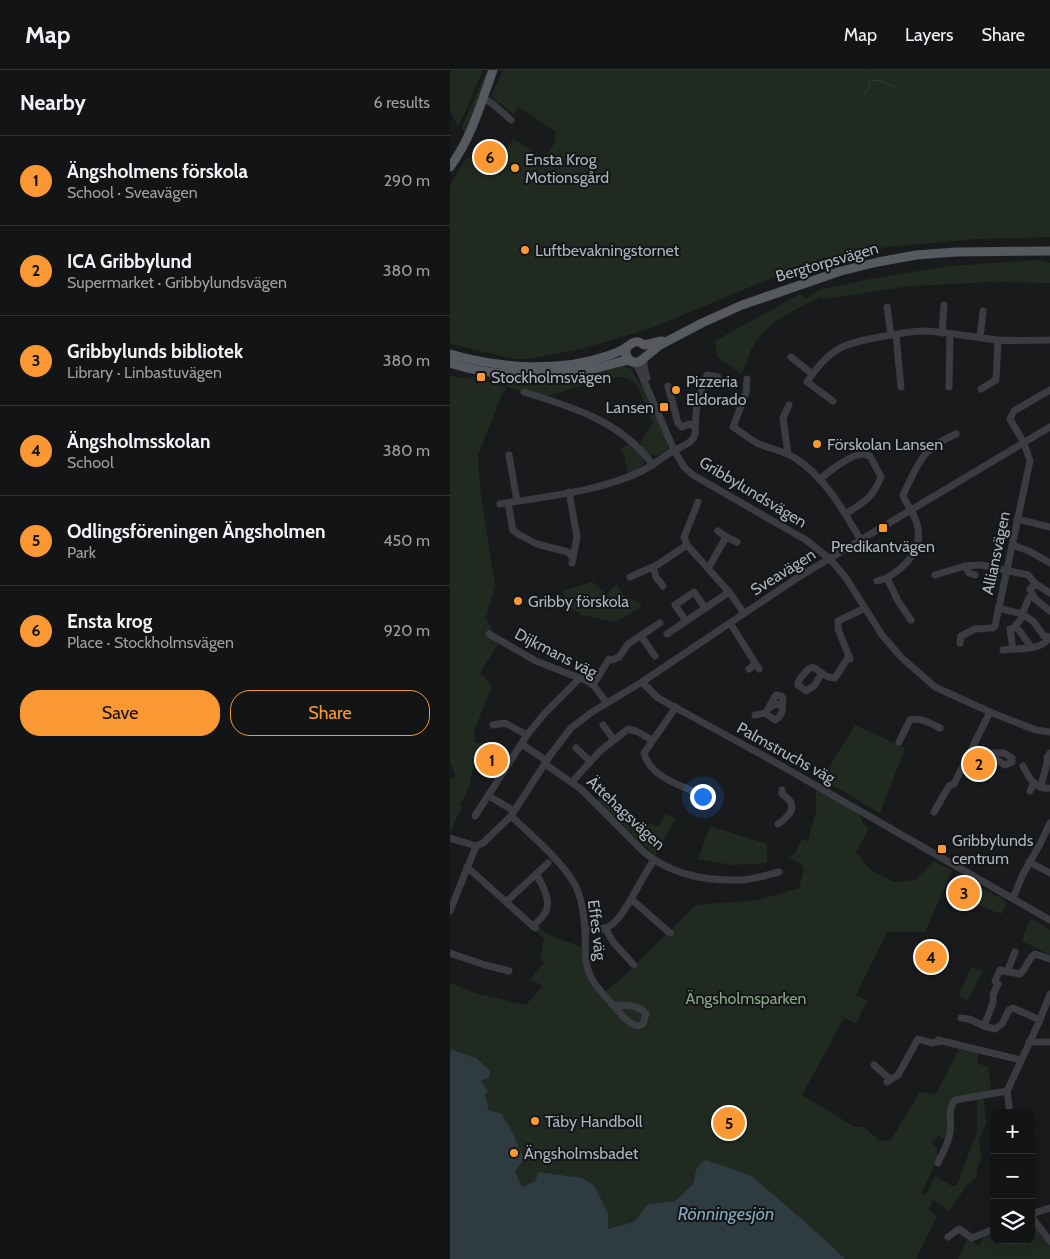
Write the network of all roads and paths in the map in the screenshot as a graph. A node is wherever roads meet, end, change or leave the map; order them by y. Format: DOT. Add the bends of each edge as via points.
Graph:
graph roads {
  1 [pos="493,70"];
  2 [pos="483,98"];
  3 [pos="511,120"];
  4 [pos="450,167"];
  5 [pos="1050,250"];
  6 [pos="944,306"];
  7 [pos="887,307"];
  8 [pos="983,311"];
  9 [pos="946,333"];
  10 [pos="894,335"];
  11 [pos="675,336"];
  12 [pos="980,338"];
  13 [pos="998,340"];
  14 [pos="1050,340"];
  15 [pos="644,345"];
  16 [pos="626,348"];
  17 [pos="450,354"];
  18 [pos="645,357"];
  19 [pos="792,357"];
  20 [pos="631,361"];
  21 [pos="450,364"];
  22 [pos="594,369"];
  23 [pos="812,374"];
  24 [pos="747,379"];
  25 [pos="717,384"];
  26 [pos="668,386"];
  27 [pos="901,387"];
  28 [pos="949,387"];
  29 [pos="981,389"];
  30 [pos="1050,390"];
  31 [pos="524,392"];
  32 [pos="652,398"];
  33 [pos="833,402"];
  34 [pos="789,405"];
  35 [pos="695,427"];
  36 [pos="1050,427"];
  37 [pos="956,434"];
  38 [pos="1024,443"];
  39 [pos="674,450"];
  40 [pos="788,454"];
  41 [pos="509,455"];
  42 [pos="653,465"];
  43 [pos="820,480"];
  44 [pos="569,492"];
  45 [pos="517,501"];
  46 [pos="698,502"];
  47 [pos="508,503"];
  48 [pos="500,504"];
  49 [pos="912,510"];
  50 [pos="845,514"];
  51 [pos="1018,519"];
  52 [pos="1050,527"];
  53 [pos="718,530"];
  54 [pos="726,537"];
  55 [pos="860,539"];
  56 [pos="737,542"];
  57 [pos="687,545"];
  58 [pos="1012,545"];
  59 [pos="830,559"];
  60 [pos="1050,562"];
  61 [pos="965,566"];
  62 [pos="653,567"];
  63 [pos="709,567"];
  64 [pos="1007,570"];
  65 [pos="935,575"];
  66 [pos="975,575"];
  67 [pos="630,577"];
  68 [pos="887,578"];
  69 [pos="877,581"];
  70 [pos="1036,584"];
  71 [pos="663,586"];
  72 [pos="729,592"];
  73 [pos="1048,592"];
  74 [pos="1035,599"];
  75 [pos="705,608"];
  76 [pos="865,608"];
  77 [pos="998,608"];
  78 [pos="1050,611"];
  79 [pos="744,613"];
  80 [pos="1022,614"];
  81 [pos="911,620"];
  82 [pos="686,621"];
  83 [pos="660,623"];
  84 [pos="730,624"];
  85 [pos="995,626"];
  86 [pos="1012,628"];
  87 [pos="489,634"];
  88 [pos="667,634"];
  89 [pos="642,636"];
  90 [pos="1050,637"];
  91 [pos="960,643"];
  92 [pos="1031,647"];
  93 [pos="1013,649"];
  94 [pos="1003,650"];
  95 [pos="655,656"];
  96 [pos="749,669"];
  97 [pos="822,673"];
  98 [pos="580,678"];
  99 [pos="642,682"];
  100 [pos="593,685"];
  101 [pos="606,702"];
  102 [pos="676,707"];
  103 [pos="767,711"];
  104 [pos="990,712"];
  105 [pos="755,715"];
  106 [pos="493,725"];
  107 [pos="603,725"];
  108 [pos="940,728"];
  109 [pos="1050,732"];
  110 [pos="527,736"];
  111 [pos="614,740"];
  112 [pos="652,740"];
  113 [pos="899,742"];
  114 [pos="523,745"];
  115 [pos="973,747"];
  116 [pos="576,748"];
  117 [pos="985,752"];
  118 [pos="1050,753"];
  119 [pos="590,761"];
  120 [pos="546,762"];
  121 [pos="1023,766"];
  122 [pos="572,782"];
  123 [pos="1038,785"];
  124 [pos="1050,788"];
  125 [pos="782,790"];
  126 [pos="1030,791"];
  127 [pos="489,796"];
  128 [pos="708,796"];
  129 [pos="934,812"];
  130 [pos="512,813"];
  131 [pos="475,816"];
  132 [pos="1050,823"];
  133 [pos="778,824"];
  134 [pos="450,838"];
  135 [pos="476,846"];
  136 [pos="654,860"];
  137 [pos="1029,862"];
  138 [pos="548,863"];
  139 [pos="467,867"];
  140 [pos="779,872"];
  141 [pos="1050,873"];
  142 [pos="536,874"];
  143 [pos="1013,898"];
  144 [pos="631,899"];
  145 [pos="506,902"];
  146 [pos="450,911"];
  147 [pos="1050,920"];
  148 [pos="605,928"];
  149 [pos="585,930"];
  150 [pos="670,933"];
  151 [pos="1015,952"];
  152 [pos="450,953"];
  153 [pos="1050,959"];
  154 [pos="634,965"];
  155 [pos="509,971"];
  156 [pos="1007,972"];
  157 [pos="1050,994"];
  158 [pos="613,1005"];
  159 [pos="961,1018"];
  160 [pos="1040,1020"];
  161 [pos="984,1026"];
  162 [pos="1029,1042"];
  163 [pos="1050,1042"];
  164 [pos="1021,1060"];
  165 [pos="874,1065"];
  166 [pos="1007,1091"];
  167 [pos="1009,1109"];
  168 [pos="938,1163"];
  169 [pos="1050,1208"];
  170 [pos="1035,1214"];
  171 [pos="1035,1220"];
  172 [pos="990,1231"];
  173 [pos="948,1237"];
  174 [pos="1050,1240"];
  1 -- 2 [label="main road"];
  2 -- 3 [label="street"];
  2 -- 4 [label="main road" via="461,153"];
  5 -- 11 [label="main road, Bergtorpsvägen" via="916,255 841,270 742,306"];
  6 -- 9 [label="street"];
  7 -- 10 [label="street"];
  8 -- 12 [label="street"];
  9 -- 10 [label="street" via="926,331"];
  9 -- 12 [label="street"];
  9 -- 28 [label="street"];
  10 -- 23 [label="street" via="842,347"];
  10 -- 27 [label="street"];
  11 -- 15 [label="main road, Bergtorpsvägen"];
  11 -- 18 [label="main road, Bergtorpsvägen"];
  12 -- 13 [label="street"];
  13 -- 14 [label="street"];
  13 -- 29 [label="street" via="996,380"];
  15 -- 16 [label="main road, Bergtorpsvägen" via="634,342"];
  15 -- 18 [label="main road"];
  16 -- 17 [label="main road, Bergtorpsvägen" via="596,359 549,366 490,363"];
  16 -- 20 [label="main road" via="626,356"];
  18 -- 20 [label="main road, Bergtorpsvägen" via="639,362"];
  18 -- 32 [label="street, Gribbylundsvägen" via="644,367"];
  19 -- 23 [label="street"];
  20 -- 22 [label="main road, Bergtorpsvägen"];
  20 -- 32 [label="street, Gribbylundsvägen" via="638,367"];
  21 -- 22 [label="main road, Bergtorpsvägen" via="507,374 550,375"];
  22 -- 32 [label="street" via="626,364"];
  23 -- 33 [label="street" via="808,382"];
  24 -- 40 [label="street" via="746,393 733,427 757,443"];
  25 -- 35 [label="street" via="718,377 707,375 697,402"];
  26 -- 35 [label="street" via="678,423 682,427 689,424"];
  30 -- 38 [label="street, Alliansvägen" via="1011,415 1010,419"];
  31 -- 42 [label="street" via="575,408 608,424 631,440"];
  32 -- 39 [label="street, Gribbylundsvägen"];
  34 -- 40 [label="street" via="783,418"];
  35 -- 39 [label="street" via="692,441"];
  36 -- 38 [label="street, Sveavägen"];
  37 -- 49 [label="street" via="939,441 921,459 903,495"];
  38 -- 49 [label="street, Sveavägen"];
  38 -- 51 [label="street, Alliansvägen" via="1030,461"];
  39 -- 42 [label="street"];
  39 -- 59 [label="street, Gribbylundsvägen" via="684,467 693,474 806,540"];
  40 -- 43 [label="street"];
  41 -- 45 [label="street"];
  42 -- 44 [label="street" via="623,479"];
  43 -- 50 [label="street"];
  43 -- 50 [label="street" via="853,457 870,456 881,477 870,498"];
  44 -- 45 [label="street"];
  44 -- 47 [label="street" via="577,543 573,560 568,552 537,544 513,530"];
  45 -- 47 [label="street"];
  46 -- 57 [label="street" via="684,537"];
  47 -- 48 [label="street"];
  49 -- 55 [label="street, Sveavägen"];
  49 -- 68 [label="street" via="918,528 915,552 906,564"];
  50 -- 55 [label="street"];
  51 -- 52 [label="street"];
  51 -- 58 [label="street, Alliansvägen"];
  53 -- 54 [label="street"];
  54 -- 56 [label="street"];
  54 -- 63 [label="street"];
  55 -- 59 [label="street, Sveavägen"];
  57 -- 62 [label="street"];
  57 -- 63 [label="street"];
  58 -- 60 [label="street"];
  58 -- 64 [label="street, Alliansvägen"];
  59 -- 76 [label="street, Gribbylundsvägen"];
  59 -- 79 [label="street, Sveavägen"];
  61 -- 64 [label="street" via="981,565"];
  61 -- 65 [label="street"];
  61 -- 66 [label="street" via="969,573"];
  62 -- 67 [label="street"];
  62 -- 71 [label="street"];
  63 -- 72 [label="street"];
  64 -- 70 [label="street" via="1028,575"];
  64 -- 77 [label="street, Alliansvägen"];
  68 -- 69 [label="street"];
  68 -- 81 [label="street"];
  70 -- 73 [label="street"];
  70 -- 74 [label="street" via="1030,589"];
  72 -- 75 [label="street"];
  72 -- 79 [label="street"];
  73 -- 74 [label="street" via="1045,599"];
  74 -- 78 [label="street"];
  74 -- 80 [label="street" via="1028,598"];
  75 -- 82 [label="street"];
  75 -- 82 [label="street" via="694,592 675,605"];
  76 -- 97 [label="street" via="838,621 850,658 835,678"];
  76 -- 104 [label="street, Gribbylundsvägen" via="872,622 901,657 935,687"];
  77 -- 80 [label="street"];
  77 -- 85 [label="street, Alliansvägen"];
  79 -- 84 [label="street, Sveavägen"];
  80 -- 86 [label="street"];
  80 -- 90 [label="street" via="1033,621 1044,636"];
  82 -- 88 [label="street"];
  83 -- 89 [label="street"];
  84 -- 96 [label="street" via="757,667"];
  84 -- 99 [label="street, Sveavägen"];
  85 -- 86 [label="street"];
  85 -- 91 [label="street" via="975,629 961,636"];
  86 -- 92 [label="street" via="1018,630"];
  86 -- 93 [label="street"];
  87 -- 98 [label="street, Dijkmans väg" via="525,656"];
  89 -- 95 [label="street"];
  89 -- 100 [label="street" via="628,644 619,657 609,659"];
  90 -- 92 [label="street" via="1044,643"];
  92 -- 93 [label="street"];
  93 -- 94 [label="street"];
  98 -- 100 [label="street, Dijkmans väg"];
  98 -- 110 [label="street" via="550,707"];
  99 -- 101 [label="street, Sveavägen"];
  99 -- 102 [label="street, Palmstruchs väg" via="658,698"];
  100 -- 101 [label="street, Dijkmans väg"];
  101 -- 120 [label="street, Sveavägen" via="571,728"];
  102 -- 112 [label="street"];
  102 -- 143 [label="street, Palmstruchs väg"];
  103 -- 103 [label="street" via="775,720 778,719 783,711 782,705"];
  103 -- 105 [label="street"];
  104 -- 109 [label="street, Gribbylundsvägen" via="1036,730"];
  104 -- 115 [label="street"];
  106 -- 110 [label="street" via="505,723"];
  107 -- 111 [label="street"];
  108 -- 113 [label="street" via="918,719 910,720"];
  110 -- 114 [label="street"];
  111 -- 112 [label="street, Ättehagsvägen" via="628,729"];
  111 -- 119 [label="street, Ättehagsvägen"];
  112 -- 128 [label="street" via="644,753 652,768 669,780"];
  114 -- 120 [label="street"];
  114 -- 127 [label="street"];
  115 -- 117 [label="street"];
  115 -- 129 [label="street" via="954,784 949,786"];
  116 -- 119 [label="street"];
  118 -- 123 [label="street"];
  119 -- 122 [label="street, Ättehagsvägen"];
  120 -- 122 [label="street, Ättehagsvägen"];
  120 -- 130 [label="street, Sveavägen"];
  121 -- 123 [label="street" via="1030,781"];
  122 -- 136 [label="street, Ättehagsvägen"];
  123 -- 124 [label="street"];
  123 -- 126 [label="street"];
  125 -- 133 [label="street" via="782,794 789,798 792,811"];
  127 -- 130 [label="street"];
  127 -- 131 [label="street"];
  130 -- 135 [label="street, Sveavägen" via="483,843"];
  130 -- 149 [label="street, Effes väg" via="576,886"];
  132 -- 137 [label="street"];
  134 -- 135 [label="street"];
  135 -- 139 [label="street"];
  136 -- 140 [label="street, Ättehagsvägen" via="688,875 705,878 741,880"];
  136 -- 144 [label="street"];
  137 -- 141 [label="street"];
  137 -- 143 [label="street"];
  138 -- 142 [label="street"];
  139 -- 145 [label="street"];
  139 -- 146 [label="street"];
  142 -- 145 [label="street"];
  142 -- 145 [label="street" via="547,897 547,908 534,927"];
  143 -- 147 [label="street, Palmstruchs väg"];
  144 -- 148 [label="street" via="615,923"];
  144 -- 150 [label="street"];
  148 -- 149 [label="street"];
  148 -- 154 [label="street"];
  149 -- 158 [label="street, Effes väg" via="585,959 589,974"];
  151 -- 156 [label="street"];
  152 -- 155 [label="street"];
  153 -- 156 [label="street" via="1035,954 1020,974"];
  156 -- 161 [label="street" via="1000,970 995,981 998,984"];
  157 -- 160 [label="street"];
  159 -- 161 [label="street"];
  160 -- 161 [label="street" via="1013,1008 996,1029"];
  160 -- 162 [label="street"];
  162 -- 163 [label="street"];
  162 -- 164 [label="street"];
  164 -- 165 [label="street" via="918,1039 898,1075 889,1080"];
  164 -- 166 [label="street"];
  166 -- 167 [label="street"];
  166 -- 168 [label="street" via="955,1100 950,1111 949,1136"];
  169 -- 170 [label="street"];
  171 -- 174 [label="street"];
  172 -- 173 [label="street" via="972,1238 959,1229"];
}
